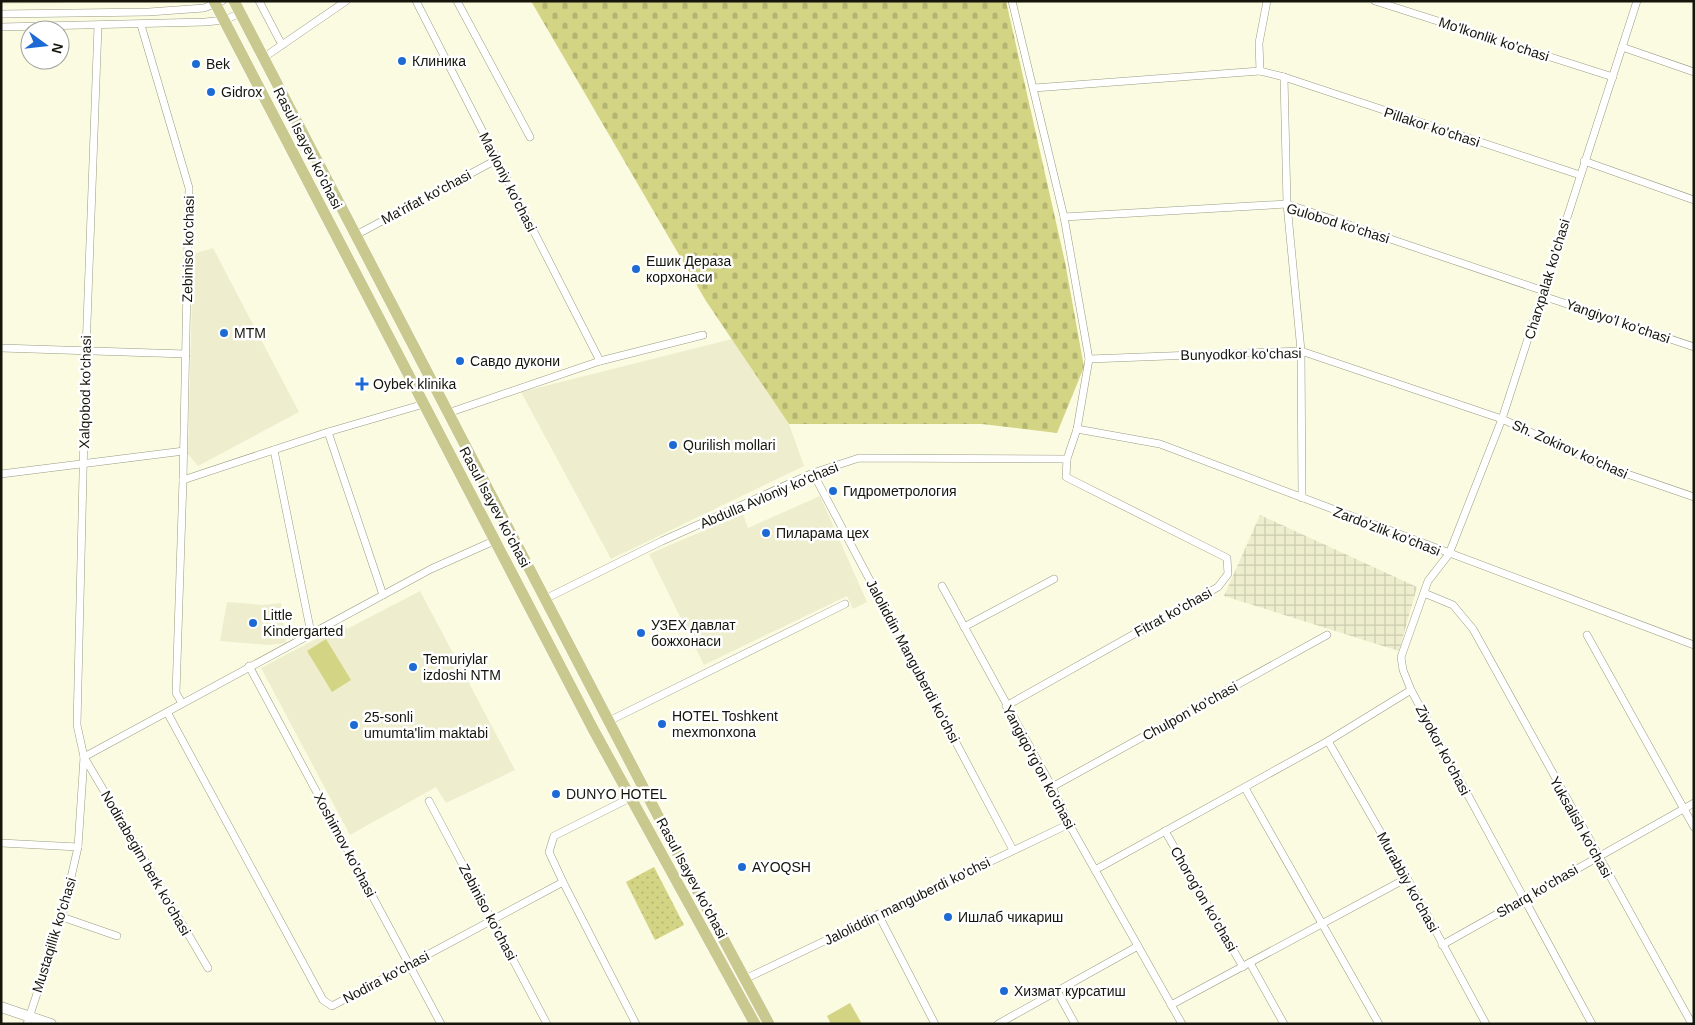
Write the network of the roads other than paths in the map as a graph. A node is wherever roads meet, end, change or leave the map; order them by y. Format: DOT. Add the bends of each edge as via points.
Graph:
graph roads {
  1 [pos="234,1"];
  2 [pos="259,1"];
  3 [pos="346,1"];
  4 [pos="416,1"];
  5 [pos="457,1"];
  6 [pos="1012,1"];
  7 [pos="1268,1"];
  8 [pos="1375,1"];
  9 [pos="1637,1"];
  10 [pos="217,2"];
  11 [pos="137,12"];
  12 [pos="240,13"];
  13 [pos="1,14"];
  14 [pos="225,20"];
  15 [pos="139,25"];
  16 [pos="1,26"];
  17 [pos="98,26"];
  18 [pos="282,45"];
  19 [pos="1622,47"];
  20 [pos="263,58"];
  21 [pos="1260,71"];
  22 [pos="1694,72"];
  23 [pos="1284,77"];
  24 [pos="1613,77"];
  25 [pos="1034,88"];
  26 [pos="530,137"];
  27 [pos="496,160"];
  28 [pos="1584,161"];
  29 [pos="1580,175"];
  30 [pos="1694,200"];
  31 [pos="1287,204"];
  32 [pos="1064,218"];
  33 [pos="356,235"];
  34 [pos="1544,293"];
  35 [pos="703,335"];
  36 [pos="1694,347"];
  37 [pos="1,348"];
  38 [pos="86,350"];
  39 [pos="1301,351"];
  40 [pos="186,354"];
  41 [pos="1090,359"];
  42 [pos="600,361"];
  43 [pos="424,404"];
  44 [pos="448,413"];
  45 [pos="1502,419"];
  46 [pos="1077,429"];
  47 [pos="328,432"];
  48 [pos="274,450"];
  49 [pos="184,451"];
  50 [pos="1067,459"];
  51 [pos="84,463"];
  52 [pos="813,473"];
  53 [pos="1,474"];
  54 [pos="183,480"];
  55 [pos="1694,497"];
  56 [pos="1302,498"];
  57 [pos="496,540"];
  58 [pos="1449,554"];
  59 [pos="1054,580"];
  60 [pos="942,586"];
  61 [pos="1424,593"];
  62 [pos="383,595"];
  63 [pos="547,598"];
  64 [pos="845,604"];
  65 [pos="964,627"];
  66 [pos="311,633"];
  67 [pos="1327,635"];
  68 [pos="1587,635"];
  69 [pos="1694,646"];
  70 [pos="249,666"];
  71 [pos="1411,690"];
  72 [pos="182,703"];
  73 [pos="1006,706"];
  74 [pos="167,712"];
  75 [pos="609,721"];
  76 [pos="593,729"];
  77 [pos="1328,741"];
  78 [pos="84,757"];
  79 [pos="1052,787"];
  80 [pos="1245,788"];
  81 [pos="632,797"];
  82 [pos="429,801"];
  83 [pos="1694,803"];
  84 [pos="1684,809"];
  85 [pos="1069,824"];
  86 [pos="1694,827"];
  87 [pos="1165,831"];
  88 [pos="1,843"];
  89 [pos="78,847"];
  90 [pos="1013,850"];
  91 [pos="1597,856"];
  92 [pos="1095,870"];
  93 [pos="1407,878"];
  94 [pos="564,882"];
  95 [pos="1524,898"];
  96 [pos="878,914"];
  97 [pos="62,918"];
  98 [pos="493,921"];
  99 [pos="1323,923"];
  100 [pos="117,936"];
  101 [pos="1442,945"];
  102 [pos="1138,946"];
  103 [pos="1250,963"];
  104 [pos="409,966"];
  105 [pos="1243,967"];
  106 [pos="208,968"];
  107 [pos="745,979"];
  108 [pos="1057,991"];
  109 [pos="1171,1005"];
  110 [pos="1,1006"];
  111 [pos="28,1020"];
  112 [pos="51,1024"];
  113 [pos="441,1024"];
  114 [pos="547,1024"];
  115 [pos="636,1024"];
  116 [pos="755,1024"];
  117 [pos="769,1024"];
  118 [pos="935,1024"];
  119 [pos="998,1024"];
  120 [pos="1075,1024"];
  121 [pos="1182,1024"];
  122 [pos="1284,1024"];
  123 [pos="1379,1024"];
  124 [pos="1486,1024"];
  125 [pos="1592,1024"];
  126 [pos="1692,1024"];
  1 -- 12 [label="main road, Rasul Isayev ko'chasi"];
  2 -- 18 [label="street"];
  3 -- 18 [label="street"];
  4 -- 27 [label="street, Mavloniy ko'chasi"];
  5 -- 26 [label="street"];
  6 -- 25 [label="street"];
  7 -- 21 [label="street" via="1259,43"];
  8 -- 24 [label="street, Mo'lkonlik ko'chasi"];
  9 -- 19 [label="street, Charxpalak ko'chasi"];
  10 -- 11 [label="street" via="204,8"];
  10 -- 14 [label="main road, Rasul Isayev ko'chasi"];
  11 -- 13 [label="street"];
  11 -- 15 [label="street, Zebiniso ko'chasi" via="134,18"];
  12 -- 14 [label="street"];
  12 -- 20 [label="main road, Rasul Isayev ko'chasi"];
  14 -- 15 [label="street"];
  14 -- 43 [label="main road, Rasul Isayev ko'chasi"];
  15 -- 17 [label="street"];
  15 -- 40 [label="street, Zebiniso ko'chasi" via="189,188"];
  16 -- 17 [label="street"];
  17 -- 38 [label="street, Xalqobod ko'chasi"];
  18 -- 20 [label="street"];
  19 -- 22 [label="street"];
  19 -- 24 [label="street, Charxpalak ko'chasi"];
  20 -- 33 [label="main road, Rasul Isayev ko'chasi"];
  21 -- 23 [label="street, Pillakor ko'chasi"];
  21 -- 25 [label="street"];
  23 -- 29 [label="street, Pillakor ko'chasi"];
  23 -- 31 [label="street"];
  24 -- 28 [label="street, Charxpalak ko'chasi"];
  25 -- 32 [label="street"];
  27 -- 33 [label="street, Ma'rifat ko'chasi"];
  27 -- 42 [label="street, Mavloniy ko'chasi"];
  28 -- 29 [label="street, Charxpalak ko'chasi"];
  28 -- 30 [label="street"];
  29 -- 34 [label="street, Charxpalak ko'chasi"];
  31 -- 32 [label="street, Gulobod ko'chasi"];
  31 -- 34 [label="street, Gulobod ko'chasi"];
  31 -- 39 [label="street"];
  32 -- 41 [label="street"];
  33 -- 44 [label="main road, Rasul Isayev ko'chasi"];
  34 -- 36 [label="street, Yangiyo'l ko'chasi"];
  34 -- 45 [label="street, Charxpalak ko'chasi"];
  35 -- 42 [label="street"];
  37 -- 38 [label="street"];
  38 -- 40 [label="street"];
  38 -- 51 [label="street, Xalqobod ko'chasi"];
  39 -- 41 [label="street, Bunyodkor ko'chasi"];
  39 -- 45 [label="street, Bunyodkor ko'chasi"];
  39 -- 56 [label="street"];
  40 -- 49 [label="street, Zebiniso ko'chasi"];
  41 -- 46 [label="street"];
  42 -- 44 [label="street"];
  43 -- 47 [label="street"];
  43 -- 57 [label="main road, Rasul Isayev ko'chasi"];
  44 -- 63 [label="main road, Rasul Isayev ko'chasi"];
  45 -- 55 [label="street, Sh. Zokirov ko'chasi" via="1601,466"];
  45 -- 58 [label="street, Charxpalak ko'chasi"];
  46 -- 50 [label="street"];
  46 -- 56 [label="street, Zardo'zlik ko'chasi" via="1160,444"];
  47 -- 48 [label="street"];
  47 -- 62 [label="street"];
  48 -- 54 [label="street"];
  48 -- 66 [label="street"];
  49 -- 51 [label="street"];
  49 -- 54 [label="street, Zebiniso ko'chasi"];
  50 -- 52 [label="street, Abdulla Avloniy ko'chasi" via="859,458"];
  50 -- 73 [label="street, Fitrat ko'chasi" via="1066,477 1227,558 1228,574 1218,587"];
  51 -- 53 [label="street"];
  51 -- 78 [label="street, Xalqobod ko'chasi" via="77,725"];
  52 -- 63 [label="street, Abdulla Avloniy ko'chasi" via="662,541"];
  52 -- 90 [label="street, Jaloliddin Manguberdi ko'chsi"];
  54 -- 72 [label="street, Zebiniso ko'chasi" via="176,692"];
  56 -- 58 [label="street, Zardo'zlik ko'chasi"];
  57 -- 62 [label="street"];
  57 -- 76 [label="main road, Rasul Isayev ko'chasi"];
  58 -- 61 [label="street, Charxpalak ko'chasi" via="1428,580"];
  58 -- 69 [label="street, Zardo'zlik ko'chasi"];
  59 -- 65 [label="street"];
  60 -- 65 [label="street, Yangiqo'rg'on ko'chasi"];
  61 -- 71 [label="street, Charxpalak ko'chasi" via="1401,657"];
  61 -- 91 [label="street, Yuksalish ko'chasi" via="1453,605 1473,629"];
  62 -- 66 [label="street"];
  63 -- 75 [label="main road, Rasul Isayev ko'chasi"];
  64 -- 75 [label="street"];
  65 -- 73 [label="street, Yangiqo'rg'on ko'chasi"];
  66 -- 70 [label="street"];
  67 -- 79 [label="street, Chulpon ko'chasi"];
  68 -- 84 [label="street"];
  70 -- 72 [label="street"];
  70 -- 104 [label="street, Xoshimov ko'chasi"];
  71 -- 77 [label="street, Ziyokor ko'chasi"];
  71 -- 95 [label="street, Ziyokor ko'chasi"];
  72 -- 74 [label="street"];
  73 -- 79 [label="street, Yangiqo'rg'on ko'chasi"];
  74 -- 78 [label="street"];
  74 -- 104 [label="street, Nodira ko'chasi" via="326,1003 332,1006"];
  75 -- 76 [label="main road"];
  75 -- 107 [label="main road, Rasul Isayev ko'chasi"];
  76 -- 81 [label="main road, Rasul Isayev ko'chasi"];
  77 -- 80 [label="street, Ziyokor ko'chasi"];
  77 -- 93 [label="street, Murabbiy ko'chasi"];
  78 -- 89 [label="street, Mustaqillik ko'chasi"];
  78 -- 106 [label="street, Nodirabegim berk ko'chasi"];
  79 -- 85 [label="street, Yangiqo'rg'on ko'chasi"];
  80 -- 87 [label="street, Ziyokor ko'chasi"];
  80 -- 99 [label="street"];
  81 -- 94 [label="street" via="554,836 549,852"];
  81 -- 116 [label="main road, Rasul Isayev ko'chasi"];
  82 -- 98 [label="street, Zebiniso ko'chasi"];
  83 -- 84 [label="street, Sharq ko'chasi"];
  84 -- 86 [label="street"];
  84 -- 91 [label="street, Sharq ko'chasi"];
  85 -- 90 [label="street, Jaloliddin manguberdi ko'chsi"];
  85 -- 92 [label="street, Yangiqo'rg'on ko'chasi"];
  87 -- 92 [label="street, Ziyokor ko'chasi"];
  87 -- 105 [label="street, Chorog'on ko'chasi"];
  88 -- 89 [label="street"];
  89 -- 97 [label="street, Mustaqillik ko'chasi"];
  90 -- 96 [label="street, Jaloliddin manguberdi ko'chsi"];
  91 -- 95 [label="street, Sharq ko'chasi"];
  91 -- 126 [label="street, Yuksalish ko'chasi"];
  92 -- 102 [label="street, Yangiqo'rg'on ko'chasi"];
  93 -- 99 [label="street, Chorog'on ko'chasi"];
  93 -- 101 [label="street, Murabbiy ko'chasi"];
  94 -- 98 [label="street, Nodira ko'chasi"];
  94 -- 115 [label="street"];
  95 -- 101 [label="street, Sharq ko'chasi"];
  95 -- 125 [label="street, Ziyokor ko'chasi"];
  96 -- 107 [label="street, Jaloliddin manguberdi ko'chsi"];
  96 -- 118 [label="street"];
  97 -- 100 [label="street"];
  97 -- 111 [label="street, Mustaqillik ko'chasi"];
  98 -- 104 [label="street, Nodira ko'chasi"];
  98 -- 114 [label="street, Zebiniso ko'chasi"];
  99 -- 103 [label="street, Chorog'on ko'chasi"];
  99 -- 123 [label="street"];
  101 -- 124 [label="street, Murabbiy ko'chasi"];
  102 -- 108 [label="street"];
  102 -- 109 [label="street, Yangiqo'rg'on ko'chasi"];
  103 -- 105 [label="street, Chorog'on ko'chasi"];
  103 -- 122 [label="street, Chorog'on ko'chasi"];
  104 -- 113 [label="street, Xoshimov ko'chasi"];
  105 -- 109 [label="street, Chorog'on ko'chasi"];
  107 -- 117 [label="main road, Rasul Isayev ko'chasi"];
  108 -- 119 [label="street"];
  108 -- 120 [label="street"];
  109 -- 121 [label="street, Yangiqo'rg'on ko'chasi"];
  110 -- 111 [label="street"];
  111 -- 112 [label="street"];
}
